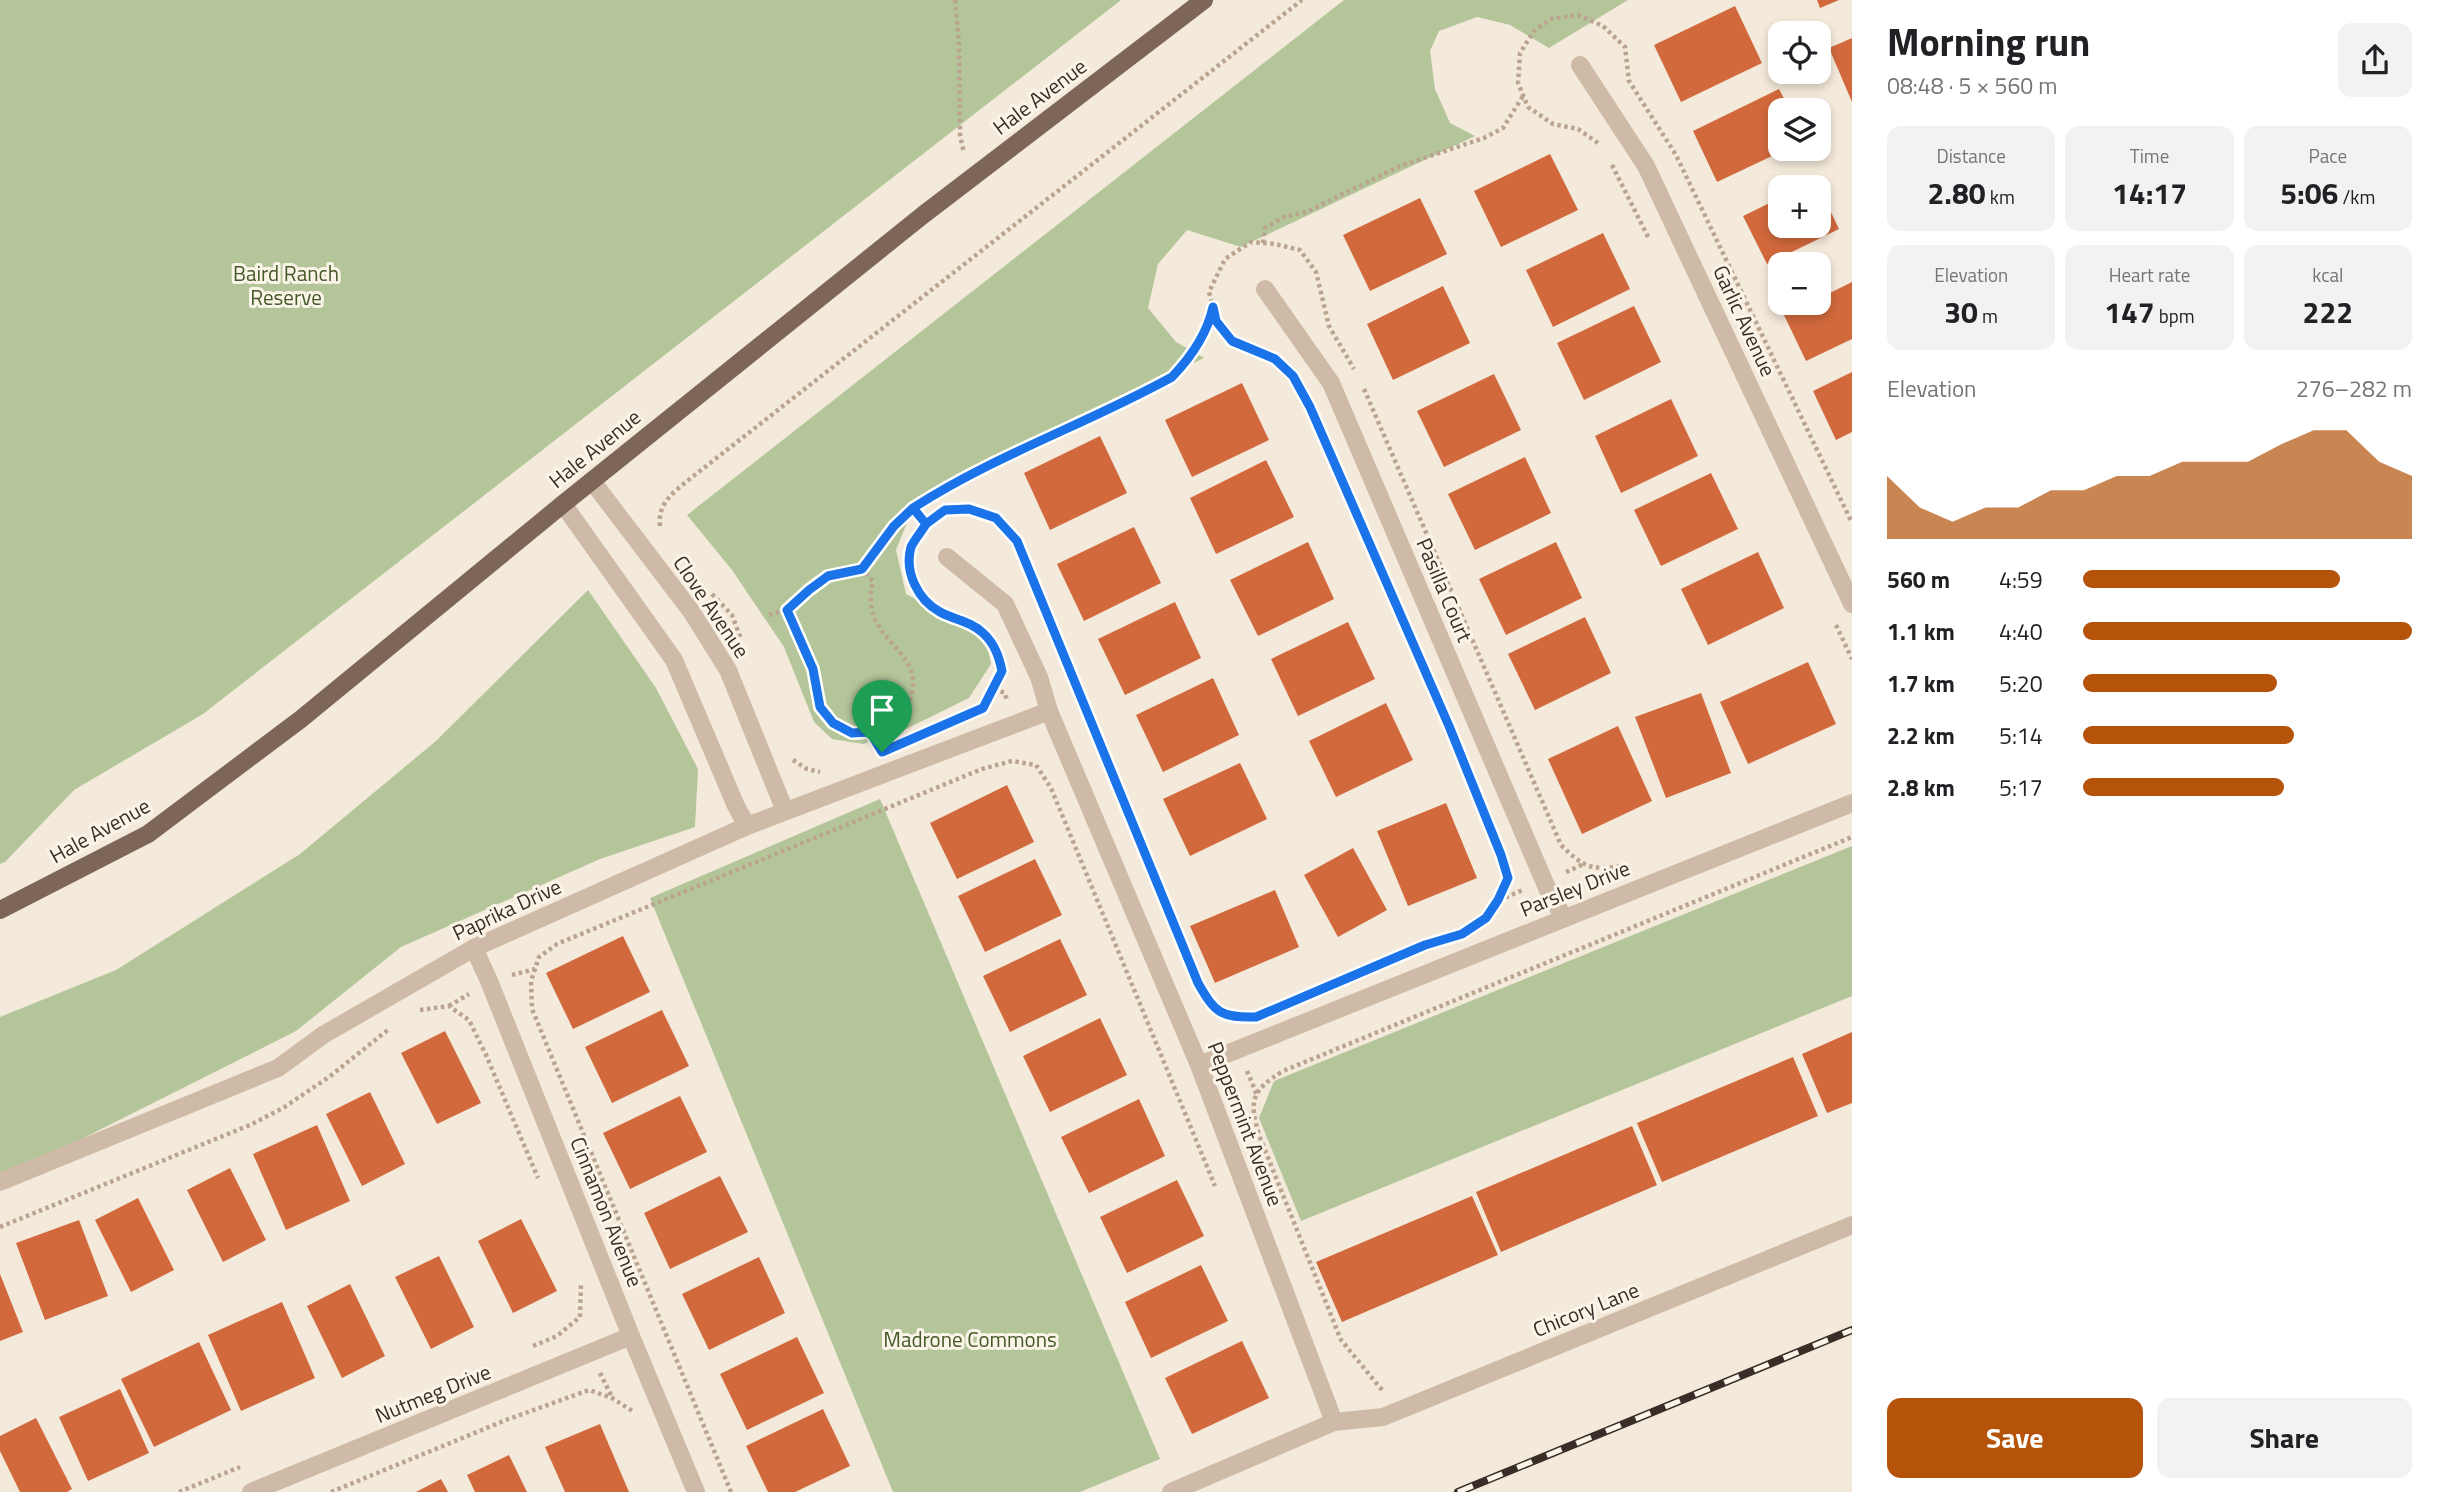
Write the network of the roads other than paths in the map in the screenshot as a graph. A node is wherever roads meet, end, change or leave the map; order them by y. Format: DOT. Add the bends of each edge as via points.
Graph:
graph roads {
  1 [pos="1204,0"];
  2 [pos="1580,65"];
  3 [pos="1265,289"];
  4 [pos="593,481"];
  5 [pos="564,504"];
  6 [pos="947,557"];
  7 [pos="1852,604"];
  8 [pos="1049,711"];
  9 [pos="1852,803"];
  10 [pos="785,811"];
  11 [pos="747,826"];
  12 [pos="0,910"];
  13 [pos="1564,918"];
  14 [pos="474,948"];
  15 [pos="1199,1065"];
  16 [pos="0,1182"];
  17 [pos="1852,1225"];
  18 [pos="631,1336"];
  19 [pos="1334,1422"];
  20 [pos="251,1492"];
  21 [pos="696,1492"];
  22 [pos="1171,1492"];
  1 -- 4 [label="main road, Hale Avenue" via="970,179"];
  2 -- 7 [label="street, Garlic Avenue" via="1646,166"];
  3 -- 13 [label="street, Pasilla Court" via="1331,383 1547,888"];
  4 -- 5 [label="main road, Hale Avenue"];
  4 -- 10 [label="street, Clove Avenue" via="691,611 729,670"];
  5 -- 11 [label="street" via="674,660"];
  5 -- 12 [label="main road, Hale Avenue" via="301,719 148,834"];
  6 -- 8 [label="street, Peppermint Avenue" via="1005,604 1039,677"];
  8 -- 10 [label="street, Paprika Drive"];
  8 -- 15 [label="street, Peppermint Avenue"];
  9 -- 13 [label="street, Parsley Drive"];
  10 -- 11 [label="street, Paprika Drive"];
  11 -- 14 [label="street, Paprika Drive"];
  13 -- 15 [label="street, Parsley Drive"];
  14 -- 16 [label="street, Paprika Drive" via="323,1035 278,1068"];
  14 -- 18 [label="street, Cinnamon Avenue"];
  15 -- 19 [label="street, Peppermint Avenue"];
  17 -- 19 [label="street, Chicory Lane" via="1383,1417"];
  18 -- 20 [label="street, Nutmeg Drive"];
  18 -- 21 [label="street, Cinnamon Avenue"];
  19 -- 22 [label="street, Chicory Lane"];
}
